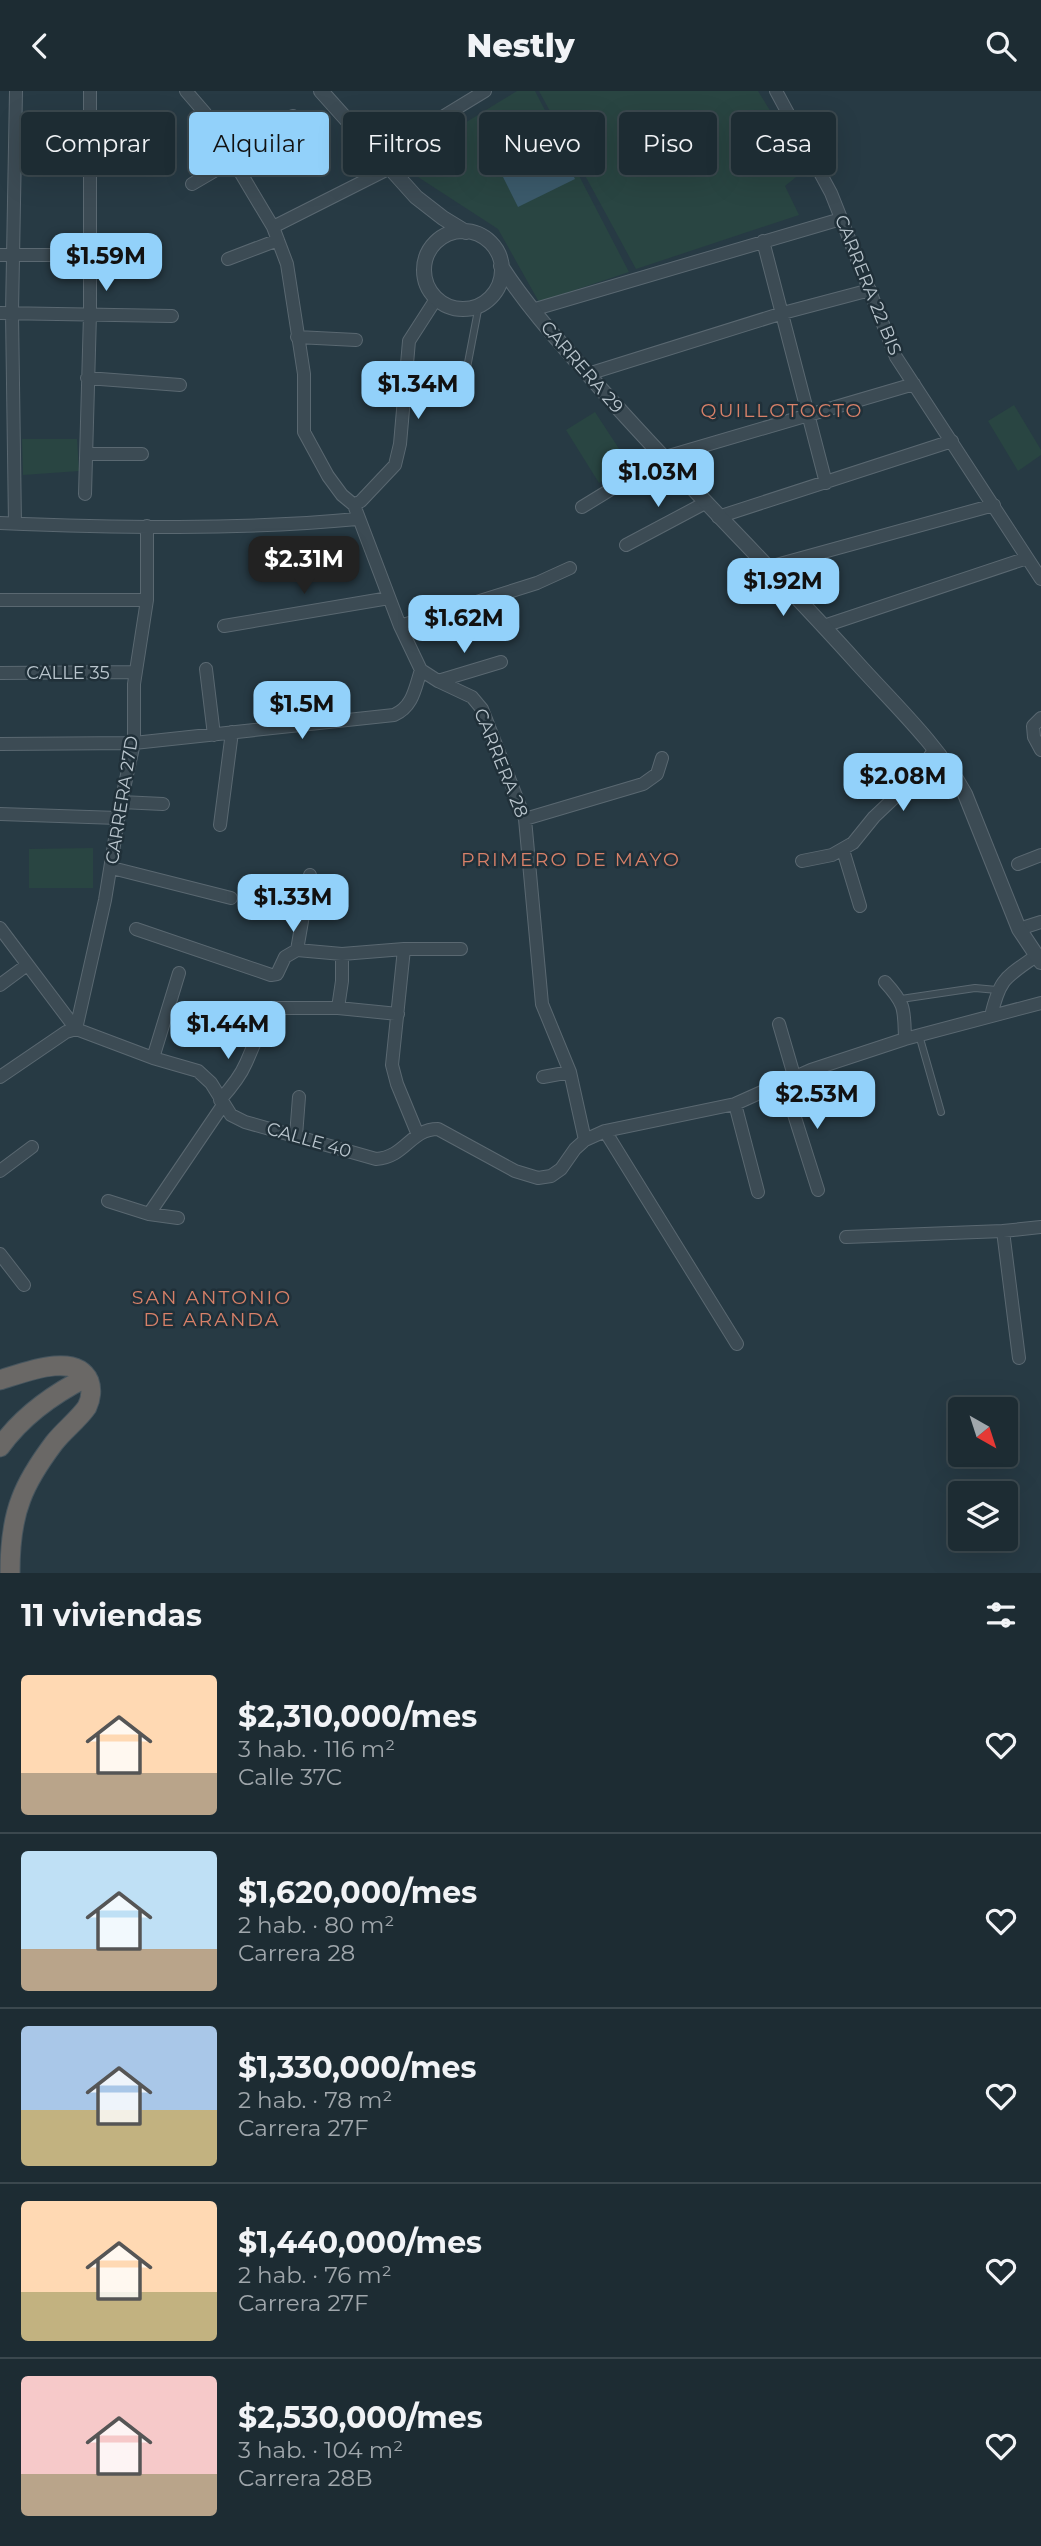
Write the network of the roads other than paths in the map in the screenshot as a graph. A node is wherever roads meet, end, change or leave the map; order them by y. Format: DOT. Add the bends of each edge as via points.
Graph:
graph roads {
  1 [pos="16,91"];
  2 [pos="90,91"];
  3 [pos="186,91"];
  4 [pos="321,91"];
  5 [pos="485,91"];
  6 [pos="776,91"];
  7 [pos="204,112"];
  8 [pos="451,112"];
  9 [pos="343,115"];
  10 [pos="205,175"];
  11 [pos="243,175"];
  12 [pos="376,175"];
  13 [pos="397,175"];
  14 [pos="192,184"];
  15 [pos="841,219"];
  16 [pos="274,227"];
  17 [pos="466,232"];
  18 [pos="278,240"];
  19 [pos="763,241"];
  20 [pos="89,255"];
  21 [pos="7,256"];
  22 [pos="228,259"];
  23 [pos="501,273"];
  24 [pos="870,290"];
  25 [pos="436,299"];
  26 [pos="480,305"];
  27 [pos="532,310"];
  28 [pos="6,313"];
  29 [pos="783,313"];
  30 [pos="90,314"];
  31 [pos="172,316"];
  32 [pos="298,337"];
  33 [pos="356,340"];
  34 [pos="466,373"];
  35 [pos="588,374"];
  36 [pos="87,378"];
  37 [pos="914,384"];
  38 [pos="180,385"];
  39 [pos="808,415"];
  40 [pos="952,441"];
  41 [pos="87,454"];
  42 [pos="142,454"];
  43 [pos="660,460"];
  44 [pos="826,483"];
  45 [pos="85,494"];
  46 [pos="354,505"];
  47 [pos="702,505"];
  48 [pos="994,505"];
  49 [pos="583,507"];
  50 [pos="718,517"];
  51 [pos="357,519"];
  52 [pos="0,523"];
  53 [pos="15,524"];
  54 [pos="147,526"];
  55 [pos="626,545"];
  56 [pos="1027,558"];
  57 [pos="769,567"];
  58 [pos="570,568"];
  59 [pos="1041,579"];
  60 [pos="389,598"];
  61 [pos="0,600"];
  62 [pos="147,600"];
  63 [pos="225,626"];
  64 [pos="400,626"];
  65 [pos="824,626"];
  66 [pos="501,662"];
  67 [pos="206,669"];
  68 [pos="421,670"];
  69 [pos="0,673"];
  70 [pos="135,673"];
  71 [pos="438,681"];
  72 [pos="1041,718"];
  73 [pos="232,732"];
  74 [pos="214,734"];
  75 [pos="0,744"];
  76 [pos="134,744"];
  77 [pos="1041,750"];
  78 [pos="932,753"];
  79 [pos="662,758"];
  80 [pos="121,802"];
  81 [pos="163,804"];
  82 [pos="1,815"];
  83 [pos="118,818"];
  84 [pos="526,819"];
  85 [pos="220,825"];
  86 [pos="843,850"];
  87 [pos="1041,855"];
  88 [pos="802,861"];
  89 [pos="1018,864"];
  90 [pos="112,867"];
  91 [pos="310,875"];
  92 [pos="231,898"];
  93 [pos="860,907"];
  94 [pos="1041,922"];
  95 [pos="0,928"];
  96 [pos="136,929"];
  97 [pos="1019,929"];
  98 [pos="404,949"];
  99 [pos="461,949"];
  100 [pos="297,950"];
  101 [pos="342,954"];
  102 [pos="1038,961"];
  103 [pos="27,965"];
  104 [pos="179,973"];
  105 [pos="885,982"];
  106 [pos="0,985"];
  107 [pos="997,990"];
  108 [pos="901,999"];
  109 [pos="1041,1003"];
  110 [pos="338,1008"];
  111 [pos="398,1014"];
  112 [pos="991,1016"];
  113 [pos="779,1024"];
  114 [pos="76,1029"];
  115 [pos="919,1035"];
  116 [pos="905,1039"];
  117 [pos="153,1058"];
  118 [pos="570,1072"];
  119 [pos="0,1077"];
  120 [pos="543,1077"];
  121 [pos="790,1081"];
  122 [pos="299,1097"];
  123 [pos="221,1103"];
  124 [pos="735,1104"];
  125 [pos="941,1112"];
  126 [pos="606,1131"];
  127 [pos="418,1135"];
  128 [pos="296,1136"];
  129 [pos="585,1140"];
  130 [pos="32,1147"];
  131 [pos="0,1171"];
  132 [pos="818,1190"];
  133 [pos="758,1192"];
  134 [pos="108,1201"];
  135 [pos="149,1214"];
  136 [pos="178,1218"];
  137 [pos="1041,1227"];
  138 [pos="1003,1231"];
  139 [pos="846,1237"];
  140 [pos="0,1254"];
  141 [pos="24,1285"];
  142 [pos="737,1344"];
  143 [pos="1019,1358"];
  144 [pos="65,1364"];
  145 [pos="87,1377"];
  146 [pos="0,1380"];
  147 [pos="0,1394"];
  148 [pos="0,1447"];
  149 [pos="10,1573"];
  1 -- 21 [label="street"];
  2 -- 20 [label="street"];
  3 -- 7 [label="street"];
  4 -- 9 [label="street"];
  5 -- 8 [label="street"];
  6 -- 15 [label="street, CARRERA 22 BIS" via="812,153"];
  10 -- 14 [label="street"];
  11 -- 16 [label="street"];
  12 -- 16 [label="street"];
  13 -- 17 [label="street" via="427,207"];
  15 -- 19 [label="street"];
  15 -- 24 [label="street, CARRERA 22 BIS"];
  16 -- 18 [label="street"];
  17 -- 23 [label="street" via="490,243 498,253"];
  17 -- 25 [label="street" via="453,233 430,248 424,275"];
  18 -- 22 [label="street"];
  18 -- 32 [label="street" via="287,264"];
  19 -- 27 [label="street"];
  19 -- 29 [label="street"];
  20 -- 21 [label="street"];
  20 -- 30 [label="street"];
  21 -- 28 [label="street"];
  23 -- 26 [label="street" via="495,292"];
  23 -- 27 [label="street, CARRERA 29"];
  23 -- 43 [label="street, CARRERA 29" via="527,314"];
  24 -- 29 [label="street"];
  24 -- 37 [label="street, CARRERA 22 BIS" via="896,357"];
  25 -- 26 [label="street" via="460,309"];
  25 -- 46 [label="street" via="409,341 395,465"];
  26 -- 34 [label="lane"];
  27 -- 35 [label="street, CARRERA 29"];
  28 -- 30 [label="street"];
  28 -- 53 [label="street"];
  29 -- 35 [label="street"];
  29 -- 39 [label="street"];
  30 -- 31 [label="street"];
  30 -- 36 [label="street"];
  32 -- 33 [label="street"];
  32 -- 46 [label="street" via="304,374 304,432 328,476"];
  35 -- 43 [label="street, CARRERA 29"];
  36 -- 38 [label="street"];
  36 -- 41 [label="street"];
  37 -- 39 [label="street"];
  37 -- 40 [label="street, CARRERA 22 BIS"];
  39 -- 43 [label="street"];
  39 -- 44 [label="street"];
  40 -- 44 [label="street"];
  40 -- 48 [label="street, CARRERA 22 BIS"];
  41 -- 42 [label="street"];
  41 -- 45 [label="street"];
  43 -- 47 [label="street, CARRERA 29"];
  43 -- 49 [label="street"];
  44 -- 50 [label="street"];
  46 -- 51 [label="street"];
  47 -- 50 [label="street, CARRERA 29"];
  47 -- 55 [label="street"];
  47 -- 78 [label="street, CARRERA 29"];
  48 -- 56 [label="street, CARRERA 22 BIS"];
  48 -- 57 [label="street"];
  50 -- 57 [label="street, CARRERA 29"];
  51 -- 54 [label="street" via="287,526"];
  51 -- 60 [label="street"];
  52 -- 53 [label="street"];
  53 -- 54 [label="street"];
  54 -- 62 [label="street, CARRERA 27D"];
  56 -- 59 [label="street, CARRERA 22 BIS"];
  56 -- 65 [label="street"];
  57 -- 65 [label="street, CARRERA 29"];
  58 -- 64 [label="street" via="537,583"];
  60 -- 63 [label="street"];
  60 -- 64 [label="street"];
  61 -- 62 [label="street"];
  62 -- 70 [label="street, CARRERA 27D"];
  64 -- 68 [label="street"];
  65 -- 78 [label="street, CARRERA 29"];
  66 -- 71 [label="street"];
  67 -- 74 [label="street"];
  68 -- 71 [label="street, CARRERA 28"];
  68 -- 73 [label="street" via="409,704 394,715"];
  69 -- 70 [label="street, CALLE 35"];
  70 -- 76 [label="street, CARRERA 27D"];
  71 -- 84 [label="street, CARRERA 28" via="472,697 482,709"];
  72 -- 77 [label="street" via="1033,726"];
  73 -- 74 [label="street"];
  73 -- 85 [label="street"];
  74 -- 76 [label="street"];
  75 -- 76 [label="street"];
  76 -- 80 [label="street, CARRERA 27D"];
  78 -- 86 [label="street" via="913,780"];
  78 -- 97 [label="street, CARRERA 29" via="965,794"];
  78 -- 102 [label="street, CARRERA 29" via="950,781 1016,931"];
  79 -- 84 [label="street" via="657,774 643,784"];
  80 -- 81 [label="street"];
  80 -- 83 [label="street, CARRERA 27D"];
  82 -- 83 [label="street"];
  83 -- 90 [label="street, CARRERA 27D"];
  84 -- 118 [label="street, CARRERA 28" via="542,1004"];
  86 -- 88 [label="street"];
  86 -- 93 [label="street"];
  87 -- 89 [label="street"];
  90 -- 92 [label="street"];
  90 -- 114 [label="street, CARRERA 27D"];
  91 -- 100 [label="street"];
  94 -- 97 [label="street"];
  95 -- 103 [label="street"];
  96 -- 100 [label="street" via="271,975"];
  97 -- 102 [label="street, CARRERA 29"];
  98 -- 99 [label="street"];
  98 -- 101 [label="street"];
  98 -- 111 [label="street"];
  100 -- 101 [label="street"];
  101 -- 110 [label="street"];
  102 -- 107 [label="street" via="1007,977"];
  103 -- 106 [label="street"];
  103 -- 114 [label="street"];
  104 -- 117 [label="street"];
  105 -- 108 [label="street"];
  107 -- 108 [label="lane" via="975,988"];
  107 -- 112 [label="street"];
  108 -- 116 [label="street"];
  109 -- 112 [label="street"];
  110 -- 111 [label="street"];
  110 -- 123 [label="street" via="276,1008"];
  111 -- 127 [label="street" via="392,1065"];
  112 -- 115 [label="street"];
  113 -- 121 [label="street"];
  114 -- 117 [label="street, CALLE 40"];
  114 -- 119 [label="street"];
  115 -- 116 [label="street"];
  115 -- 125 [label="lane"];
  116 -- 121 [label="street"];
  117 -- 123 [label="street, CALLE 40" via="198,1071 211,1083"];
  118 -- 120 [label="street"];
  118 -- 129 [label="street, CARRERA 28"];
  121 -- 124 [label="street"];
  121 -- 132 [label="street"];
  122 -- 128 [label="street"];
  123 -- 128 [label="street, CALLE 40" via="245,1122"];
  123 -- 135 [label="street"];
  124 -- 126 [label="street"];
  124 -- 133 [label="street"];
  126 -- 129 [label="street"];
  126 -- 142 [label="street"];
  127 -- 128 [label="street, CALLE 40" via="399,1153 376,1159"];
  127 -- 129 [label="street" via="438,1129 515,1171 538,1178 561,1169"];
  130 -- 131 [label="street"];
  134 -- 135 [label="street"];
  135 -- 136 [label="street"];
  137 -- 138 [label="street"];
  138 -- 139 [label="street"];
  138 -- 143 [label="street"];
  140 -- 141 [label="street"];
  144 -- 145 [label="highway" via="77,1367"];
  144 -- 146 [label="highway"];
  144 -- 147 [label="highway"];
  145 -- 148 [label="highway" via="36,1408"];
  145 -- 149 [label="highway" via="91,1395 87,1406 54,1444 21,1498 12,1533"];
}
